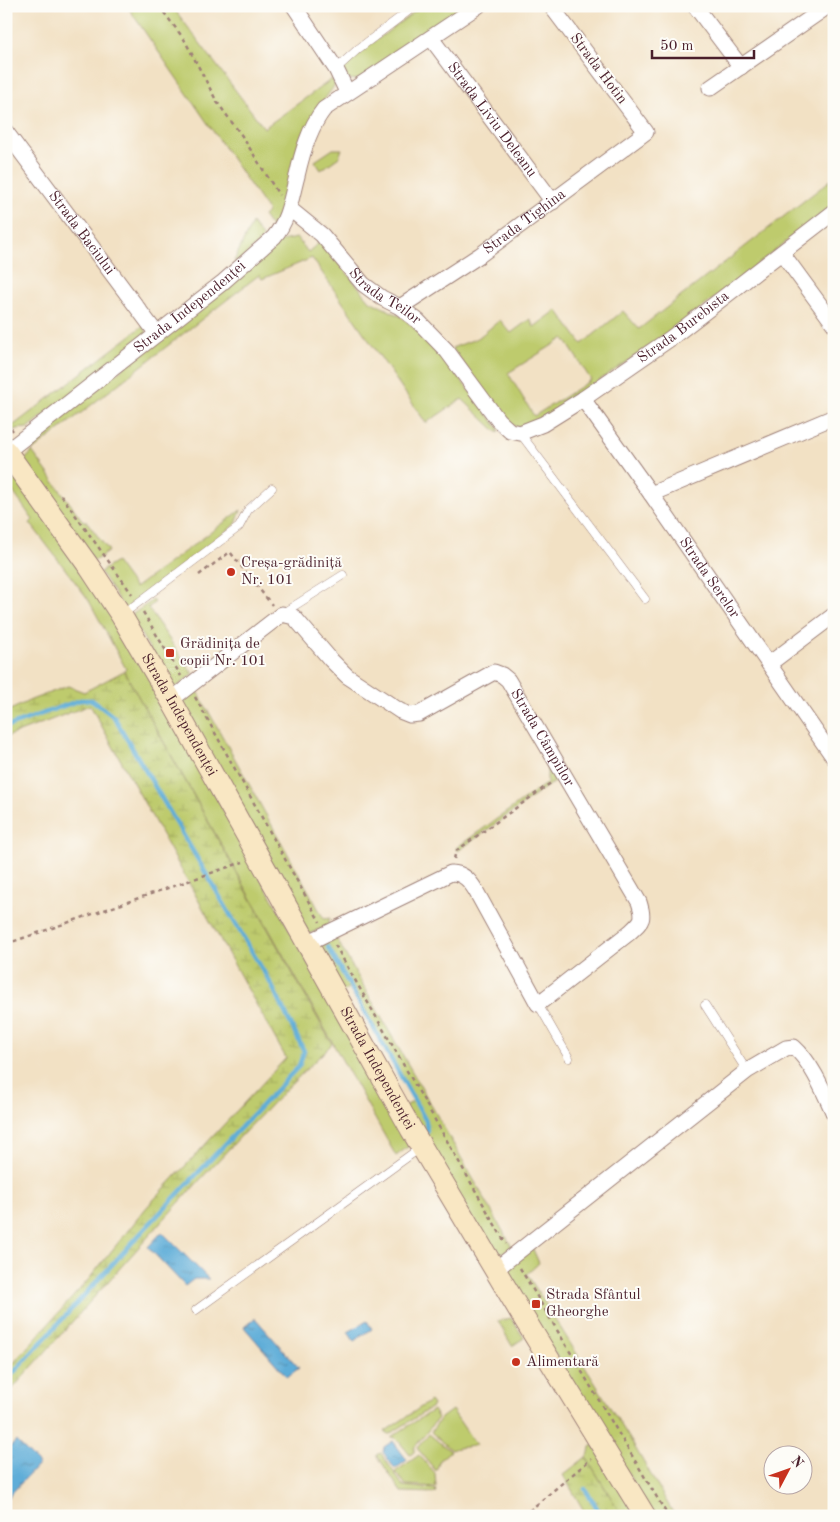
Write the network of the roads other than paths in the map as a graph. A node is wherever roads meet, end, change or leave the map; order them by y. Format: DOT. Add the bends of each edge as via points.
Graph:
graph roads {
  1 [pos="294,6"];
  2 [pos="415,6"];
  3 [pos="478,6"];
  4 [pos="551,6"];
  5 [pos="696,6"];
  6 [pos="828,6"];
  7 [pos="431,38"];
  8 [pos="741,67"];
  9 [pos="336,68"];
  10 [pos="710,88"];
  11 [pos="347,92"];
  12 [pos="6,132"];
  13 [pos="646,132"];
  14 [pos="553,202"];
  15 [pos="290,209"];
  16 [pos="834,212"];
  17 [pos="782,253"];
  18 [pos="400,307"];
  19 [pos="834,324"];
  20 [pos="157,334"];
  21 [pos="583,399"];
  22 [pos="834,417"];
  23 [pos="520,433"];
  24 [pos="11,448"];
  25 [pos="272,488"];
  26 [pos="651,494"];
  27 [pos="343,575"];
  28 [pos="645,599"];
  29 [pos="130,609"];
  30 [pos="282,614"];
  31 [pos="834,615"];
  32 [pos="769,664"];
  33 [pos="171,700"];
  34 [pos="833,755"];
  35 [pos="307,943"];
  36 [pos="538,1004"];
  37 [pos="705,1006"];
  38 [pos="569,1058"];
  39 [pos="747,1071"];
  40 [pos="834,1114"];
  41 [pos="422,1147"];
  42 [pos="495,1270"];
  43 [pos="196,1310"];
  44 [pos="645,1516"];
  1 -- 9 [label="street"];
  2 -- 9 [label="lane"];
  3 -- 7 [label="street"];
  4 -- 13 [label="street, Strada Hotin"];
  5 -- 8 [label="street"];
  6 -- 8 [label="street"];
  7 -- 11 [label="street"];
  7 -- 14 [label="street, Strada Liviu Deleanu"];
  8 -- 10 [label="street"];
  9 -- 11 [label="street"];
  11 -- 15 [label="street" via="317,118 305,144"];
  12 -- 20 [label="street, Strada Baciului"];
  13 -- 14 [label="street, Strada Tighina"];
  14 -- 18 [label="street, Strada Tighina"];
  15 -- 18 [label="street, Strada Teilor" via="322,235 363,284"];
  15 -- 20 [label="street, Strada Independenței" via="281,229 270,241"];
  16 -- 17 [label="street, Strada Burebista"];
  17 -- 19 [label="street"];
  17 -- 21 [label="street, Strada Burebista" via="671,338"];
  18 -- 23 [label="street, Strada Teilor" via="447,351 498,420 510,431"];
  20 -- 24 [label="street, Strada Independenței"];
  21 -- 23 [label="street" via="543,424"];
  21 -- 26 [label="street, Strada Serelor"];
  22 -- 26 [label="street"];
  23 -- 28 [label="lane"];
  24 -- 29 [label="main road, Strada Independenței" via="90,568"];
  25 -- 29 [label="lane" via="248,510 239,527"];
  26 -- 32 [label="street, Strada Serelor"];
  27 -- 30 [label="lane"];
  29 -- 33 [label="main road, Strada Independenței"];
  30 -- 33 [label="street"];
  30 -- 36 [label="street, Strada Câmpiilor" via="294,617 347,676 410,715 419,714 494,672 508,680 644,914 641,922 629,933"];
  31 -- 32 [label="street"];
  32 -- 34 [label="street, Strada Serelor"];
  33 -- 35 [label="main road, Strada Independenței"];
  35 -- 36 [label="street" via="451,873 458,873 470,882"];
  35 -- 41 [label="main road, Strada Independenței"];
  36 -- 38 [label="lane"];
  37 -- 39 [label="lane"];
  39 -- 40 [label="street" via="786,1048 794,1047 820,1085"];
  39 -- 42 [label="street"];
  41 -- 42 [label="main road, Strada Independenței"];
  41 -- 43 [label="lane"];
  42 -- 44 [label="main road, Strada Independenței"];
}
